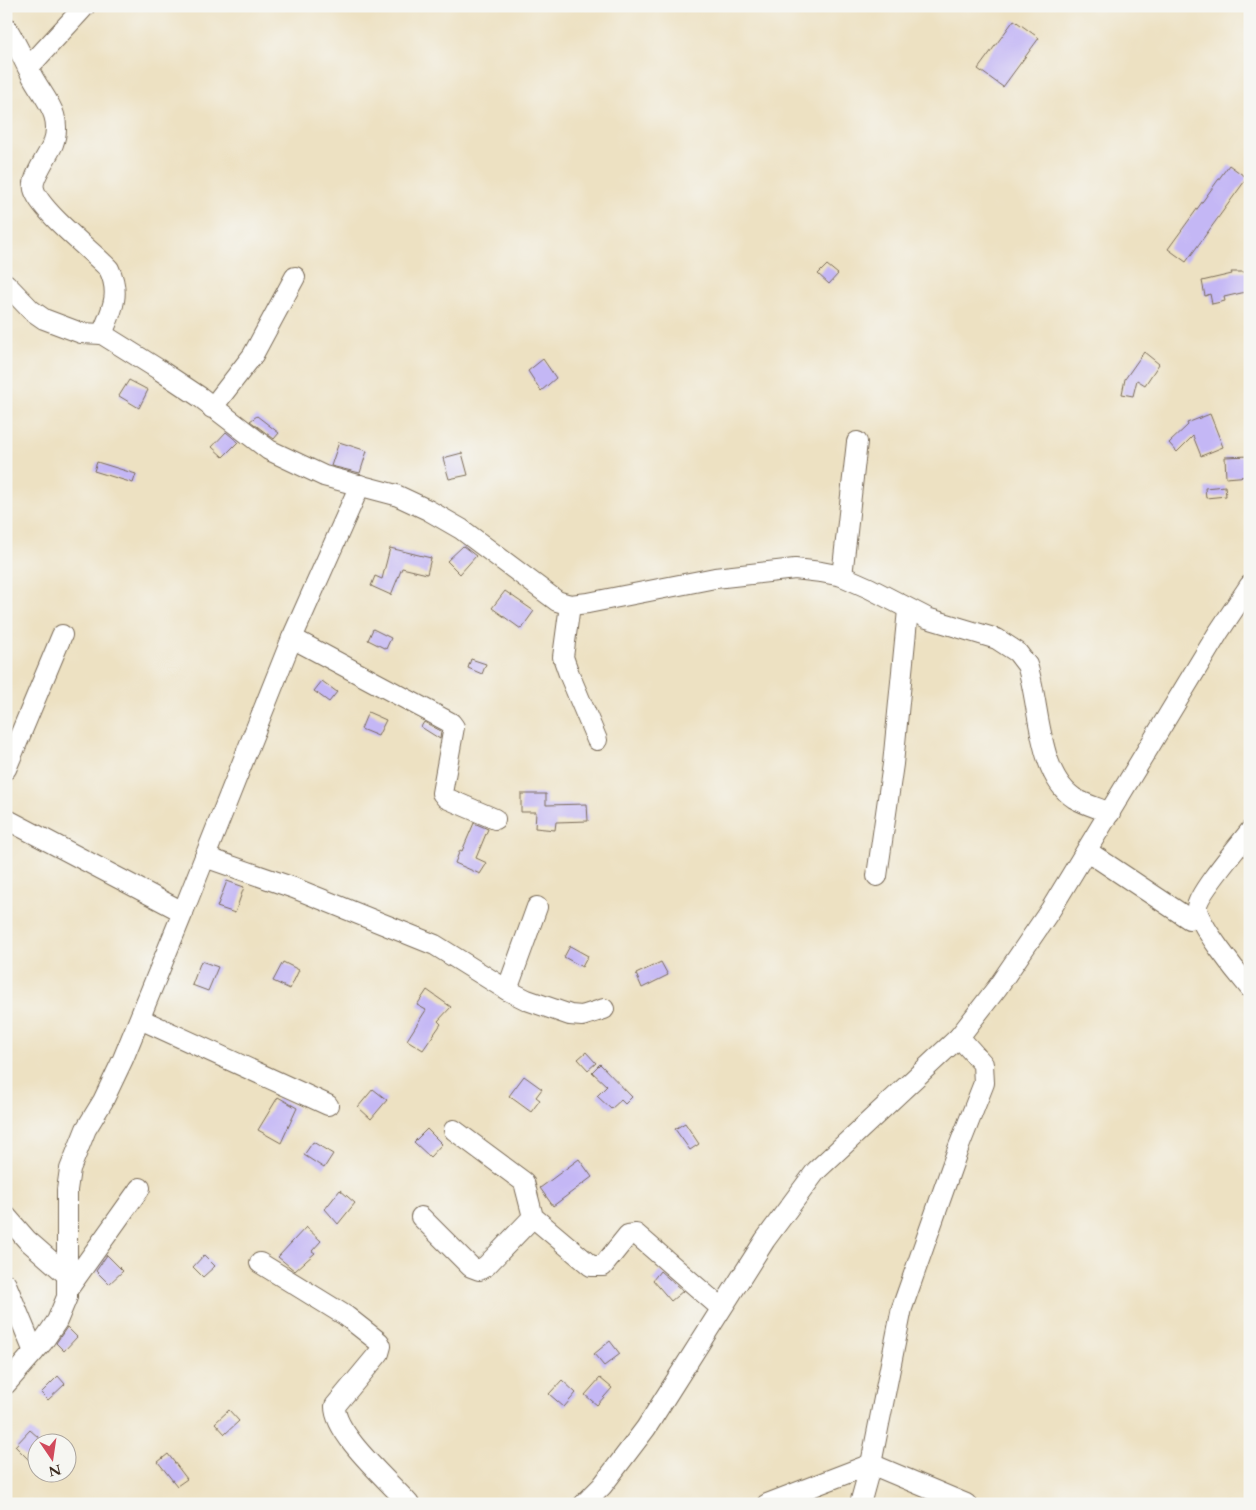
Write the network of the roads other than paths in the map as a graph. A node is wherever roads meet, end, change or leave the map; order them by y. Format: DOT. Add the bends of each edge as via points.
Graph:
graph roads {
  1 [pos="85,6"];
  2 [pos="6,27"];
  3 [pos="28,68"];
  4 [pos="295,277"];
  5 [pos="6,284"];
  6 [pos="102,334"];
  7 [pos="212,408"];
  8 [pos="857,442"];
  9 [pos="360,485"];
  10 [pos="842,576"];
  11 [pos="1247,595"];
  12 [pos="570,605"];
  13 [pos="908,610"];
  14 [pos="62,635"];
  15 [pos="292,638"];
  16 [pos="597,740"];
  17 [pos="6,769"];
  18 [pos="1110,813"];
  19 [pos="6,818"];
  20 [pos="496,819"];
  21 [pos="1250,831"];
  22 [pos="1087,851"];
  23 [pos="205,857"];
  24 [pos="877,876"];
  25 [pos="537,907"];
  26 [pos="182,912"];
  27 [pos="1198,914"];
  28 [pos="1250,988"];
  29 [pos="507,990"];
  30 [pos="604,1009"];
  31 [pos="140,1018"];
  32 [pos="959,1037"];
  33 [pos="328,1105"];
  34 [pos="454,1130"];
  35 [pos="140,1188"];
  36 [pos="6,1216"];
  37 [pos="421,1216"];
  38 [pos="533,1217"];
  39 [pos="260,1263"];
  40 [pos="68,1282"];
  41 [pos="6,1284"];
  42 [pos="721,1308"];
  43 [pos="34,1352"];
  44 [pos="6,1384"];
  45 [pos="871,1464"];
  46 [pos="409,1504"];
  47 [pos="584,1504"];
  48 [pos="767,1504"];
  49 [pos="860,1504"];
  50 [pos="966,1504"];
  1 -- 3 [label="street"];
  2 -- 3 [label="street"];
  3 -- 6 [label="street" via="52,108 56,129 33,187 47,210 109,269 116,287 115,299"];
  4 -- 7 [label="street" via="253,355"];
  5 -- 6 [label="street" via="31,310 44,318 81,333"];
  6 -- 7 [label="street"];
  7 -- 9 [label="street" via="269,450 300,467"];
  8 -- 10 [label="street"];
  9 -- 12 [label="street" via="396,495 428,510 461,529 556,602"];
  9 -- 15 [label="street"];
  10 -- 12 [label="street" via="795,569 715,578"];
  10 -- 13 [label="street"];
  11 -- 18 [label="street" via="1218,633"];
  12 -- 16 [label="street" via="563,657"];
  13 -- 18 [label="street" via="996,639 1017,652 1032,679 1047,760 1060,783 1073,797"];
  13 -- 24 [label="street" via="893,764"];
  14 -- 17 [label="street"];
  15 -- 20 [label="street" via="451,723 454,727 442,794"];
  15 -- 23 [label="street"];
  18 -- 22 [label="street"];
  19 -- 26 [label="street"];
  21 -- 27 [label="street" via="1198,902"];
  22 -- 27 [label="street" via="1189,919"];
  22 -- 32 [label="street" via="1046,917"];
  23 -- 26 [label="street"];
  23 -- 29 [label="street" via="294,888 436,945"];
  25 -- 29 [label="street"];
  26 -- 31 [label="street"];
  27 -- 28 [label="street" via="1234,970"];
  29 -- 30 [label="street" via="570,1015 582,1016"];
  31 -- 33 [label="street"];
  31 -- 40 [label="street" via="70,1168 67,1190"];
  32 -- 42 [label="street" via="816,1171 765,1240"];
  32 -- 45 [label="street" via="983,1064 984,1083 902,1308"];
  34 -- 38 [label="street" via="524,1182"];
  35 -- 40 [label="street"];
  36 -- 40 [label="street"];
  37 -- 38 [label="street" via="471,1267 479,1270"];
  38 -- 42 [label="street" via="596,1267 602,1266 628,1235 636,1234"];
  39 -- 46 [label="street" via="346,1316 379,1342 379,1353 335,1406 335,1416 351,1442"];
  40 -- 43 [label="street" via="57,1321"];
  41 -- 43 [label="street"];
  42 -- 47 [label="street" via="646,1428 602,1486"];
  43 -- 44 [label="street"];
  45 -- 48 [label="street"];
  45 -- 49 [label="street"];
  45 -- 50 [label="street"];
}
